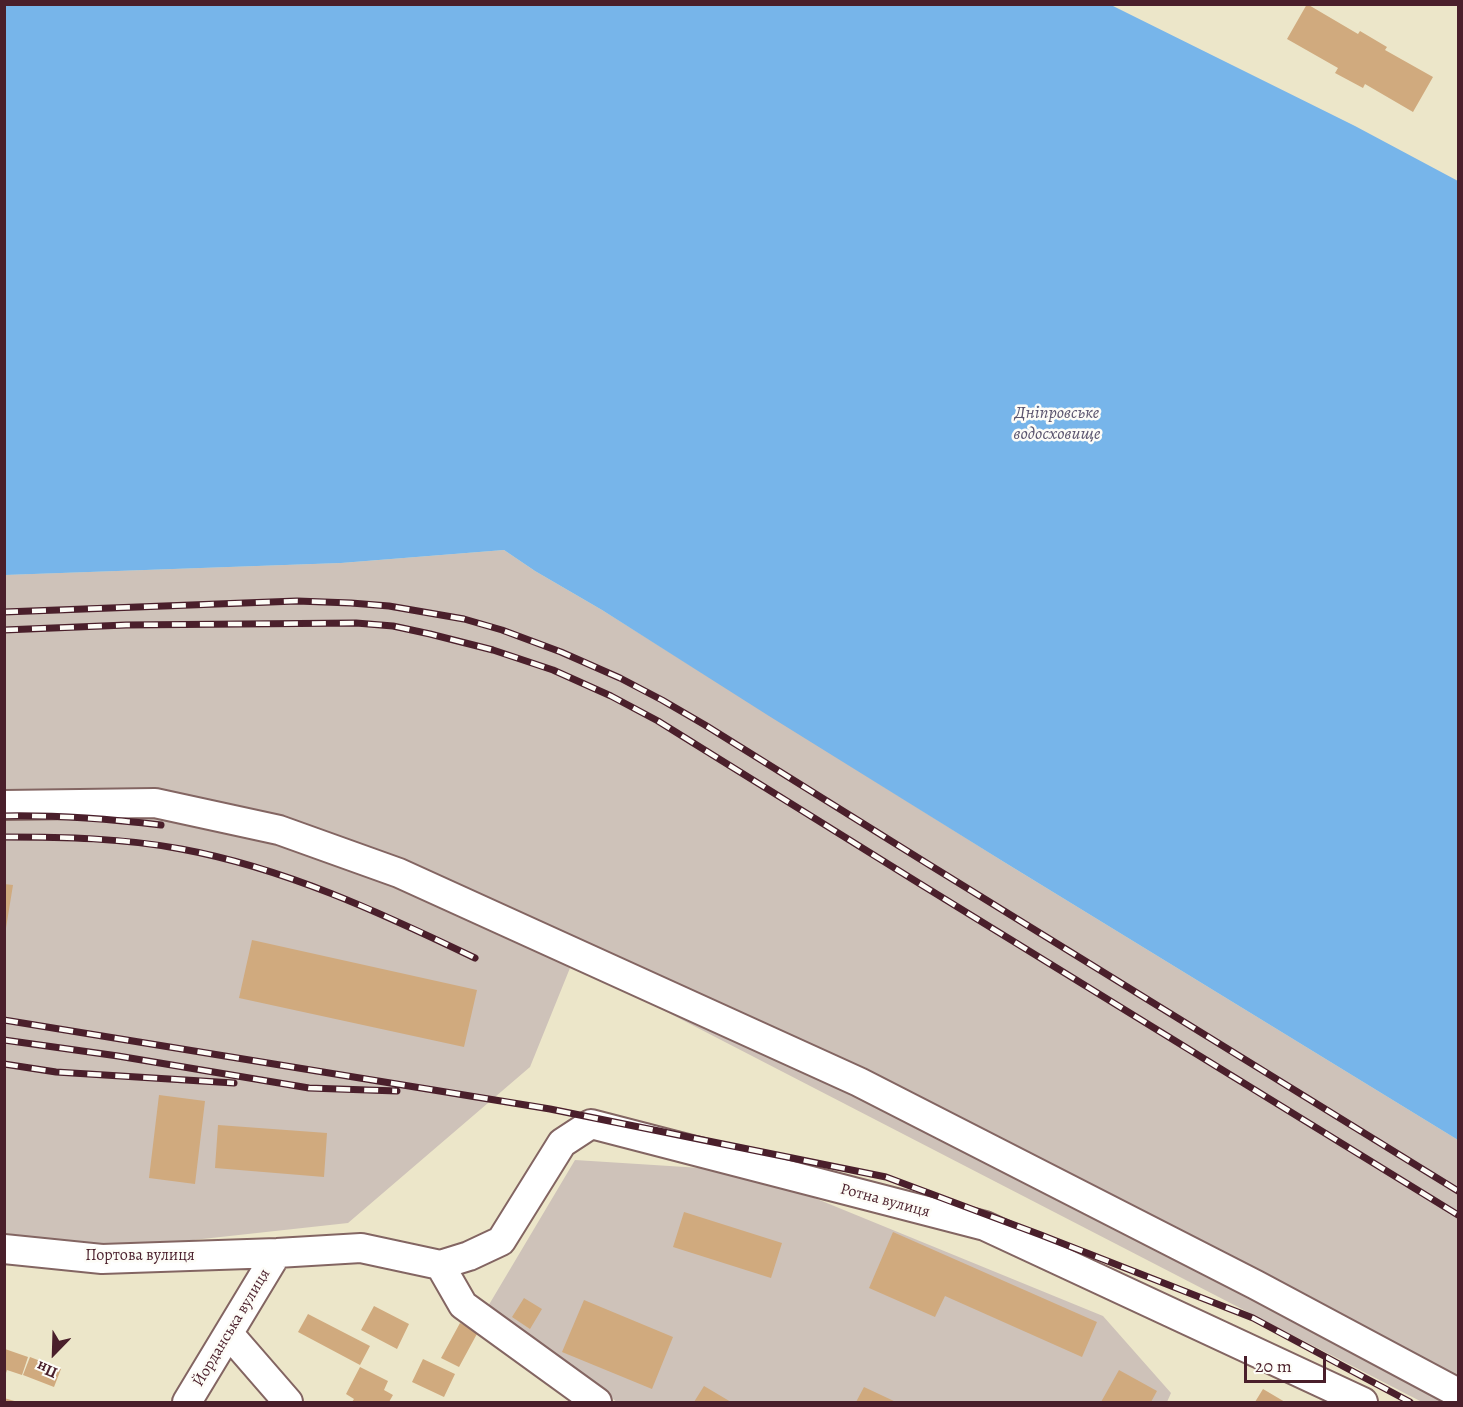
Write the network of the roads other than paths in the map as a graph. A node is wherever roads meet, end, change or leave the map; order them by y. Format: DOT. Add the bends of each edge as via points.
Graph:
graph roads {
  1 [pos="4,805"];
  2 [pos="4,1249"];
  3 [pos="277,1253"];
  4 [pos="440,1265"];
  5 [pos="228,1334"];
  6 [pos="1458,1393"];
  7 [pos="187,1402"];
  8 [pos="288,1402"];
  9 [pos="597,1402"];
  10 [pos="1363,1402"];
  1 -- 6 [label="street" via="155,803 279,830 399,873 859,1082"];
  2 -- 3 [label="street, Портова вулиця" via="102,1259"];
  3 -- 4 [label="street, Портова вулиця" via="361,1248"];
  3 -- 5 [label="street, Йорданська вулиця"];
  4 -- 9 [label="street" via="463,1305"];
  4 -- 10 [label="street, Ротна вулиця" via="501,1241 562,1143 591,1124 985,1226"];
  5 -- 7 [label="street, Йорданська вулиця"];
  5 -- 8 [label="street"];
}
